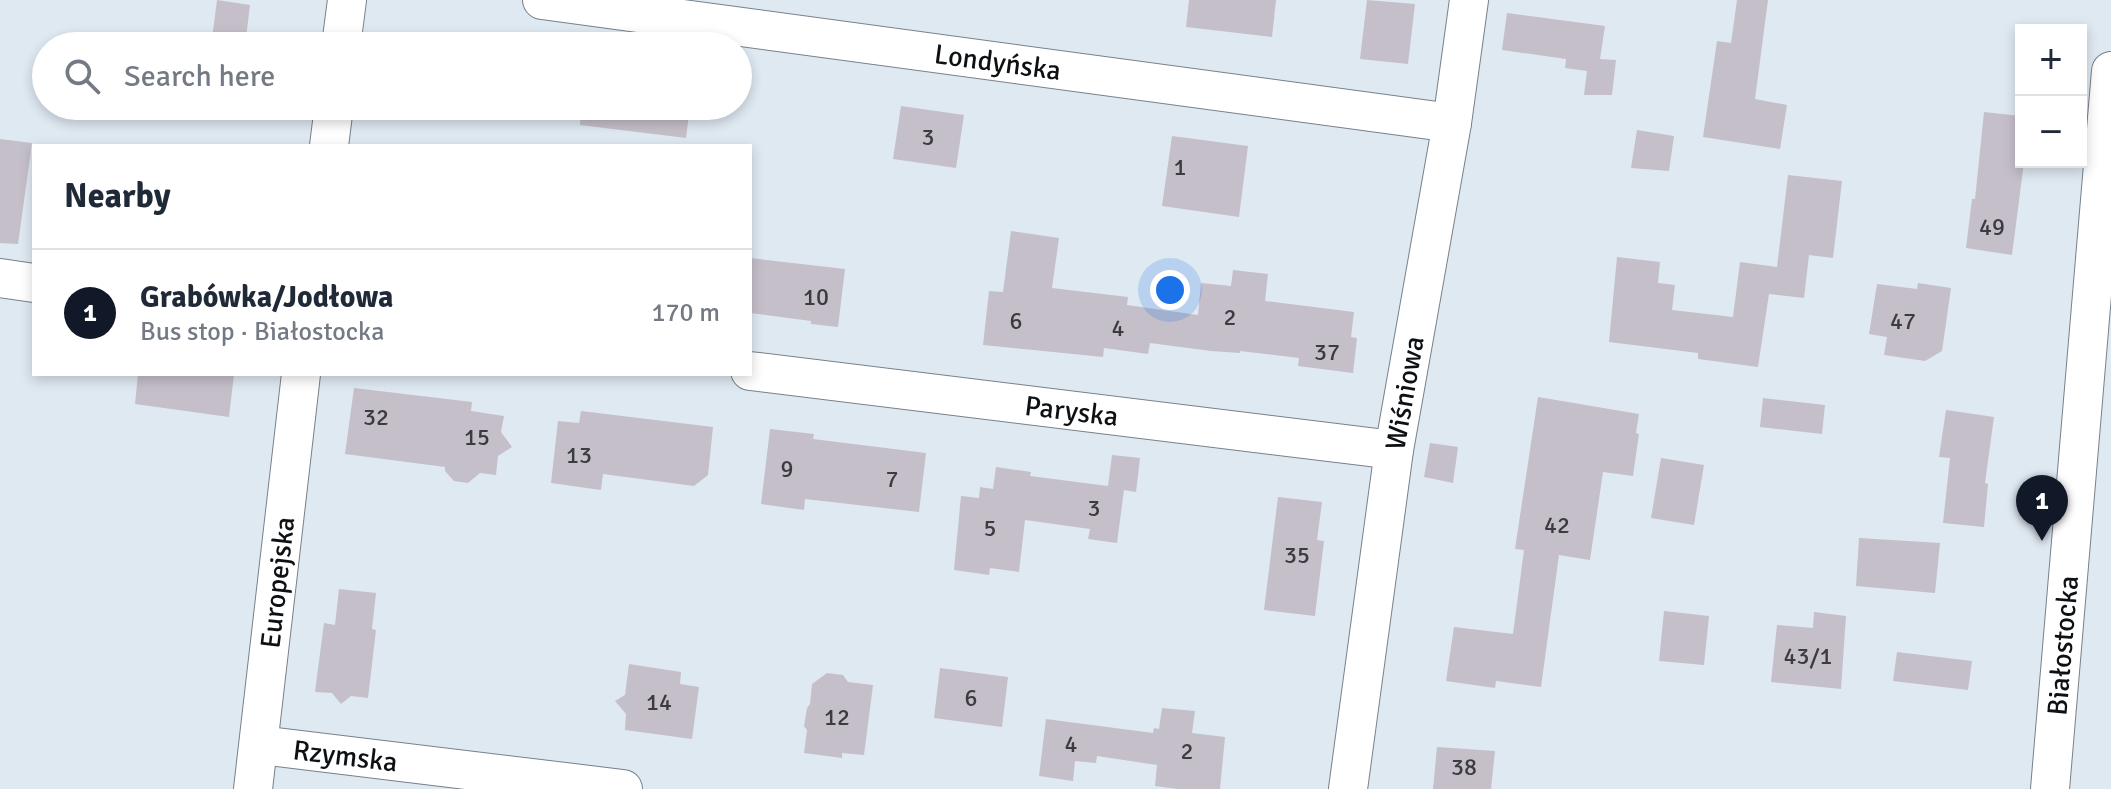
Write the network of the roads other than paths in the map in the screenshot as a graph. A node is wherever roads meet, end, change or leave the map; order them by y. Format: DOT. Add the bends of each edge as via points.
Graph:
graph roads {
  1 [pos="347,0"];
  2 [pos="542,0"];
  3 [pos="1469,0"];
  4 [pos="343,32"];
  5 [pos="2111,71"];
  6 [pos="332,120"];
  7 [pos="1452,123"];
  8 [pos="329,144"];
  9 [pos="0,278"];
  10 [pos="32,283"];
  11 [pos="752,371"];
  12 [pos="301,376"];
  13 [pos="1394,450"];
  14 [pos="260,745"];
  15 [pos="253,789"];
  16 [pos="623,789"];
  17 [pos="1348,789"];
  18 [pos="2050,789"];
  1 -- 4 [label="street"];
  2 -- 7 [label="street, Londyńska"];
  3 -- 7 [label="street, Wiśniowa"];
  5 -- 18 [label="street, Białostocka"];
  6 -- 8 [label="street"];
  7 -- 13 [label="street, Wiśniowa"];
  9 -- 10 [label="street"];
  11 -- 13 [label="street, Paryska"];
  12 -- 14 [label="street, Europejska"];
  13 -- 17 [label="street, Wiśniowa"];
  14 -- 15 [label="street, Europejska"];
  14 -- 16 [label="street, Rzymska"];
}
